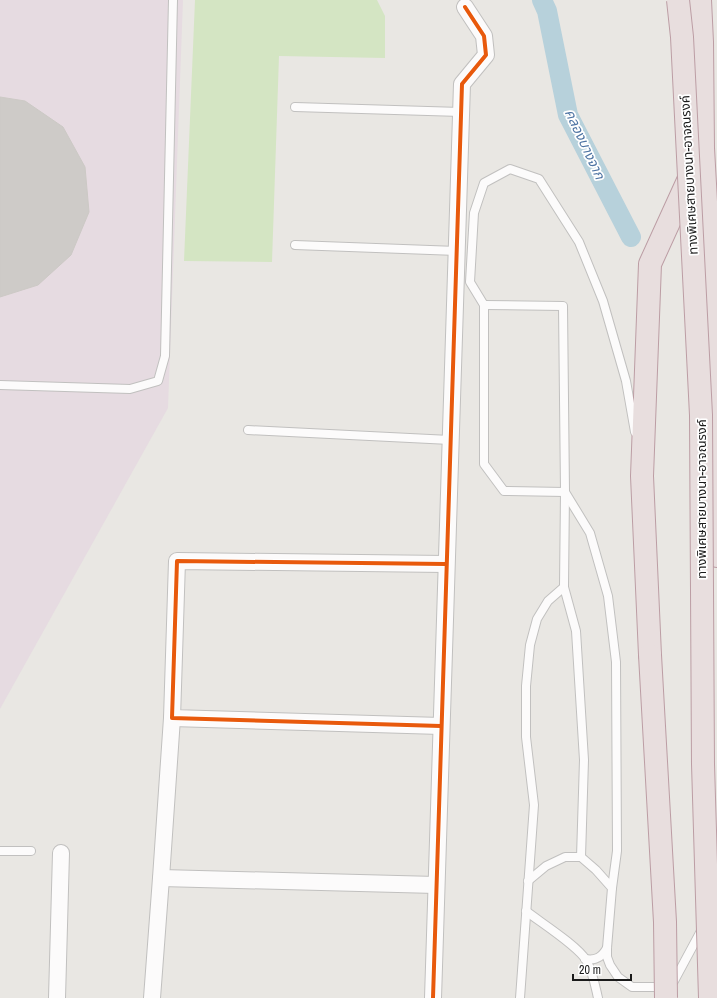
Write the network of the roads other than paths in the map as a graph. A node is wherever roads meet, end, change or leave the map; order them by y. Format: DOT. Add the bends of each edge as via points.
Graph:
graph roads {
  1 [pos="172,0"];
  2 [pos="678,0"];
  3 [pos="700,0"];
  4 [pos="465,7"];
  5 [pos="295,107"];
  6 [pos="461,112"];
  7 [pos="703,148"];
  8 [pos="295,245"];
  9 [pos="457,251"];
  10 [pos="484,305"];
  11 [pos="0,385"];
  12 [pos="248,430"];
  13 [pos="450,440"];
  14 [pos="642,476"];
  15 [pos="565,492"];
  16 [pos="717,556"];
  17 [pos="446,564"];
  18 [pos="564,587"];
  19 [pos="172,718"];
  20 [pos="441,726"];
  21 [pos="0,851"];
  22 [pos="31,851"];
  23 [pos="61,853"];
  24 [pos="581,857"];
  25 [pos="161,878"];
  26 [pos="528,881"];
  27 [pos="436,885"];
  28 [pos="612,888"];
  29 [pos="717,901"];
  30 [pos="526,911"];
  31 [pos="607,948"];
  32 [pos="585,959"];
  33 [pos="57,998"];
  34 [pos="152,998"];
  35 [pos="432,998"];
  36 [pos="520,998"];
  37 [pos="598,998"];
  38 [pos="666,998"];
  39 [pos="710,998"];
  1 -- 11 [label="lane" via="165,356 158,381 130,389"];
  2 -- 39 [label="highway, ทางพิเศษสายบางนา-อาจณรงค์, bridge" via="701,415 703,764"];
  3 -- 7 [label="highway"];
  4 -- 6 [label="street" via="484,36 486,55 462,84"];
  5 -- 6 [label="lane"];
  6 -- 9 [label="street"];
  7 -- 14 [label="highway" via="650,264"];
  7 -- 16 [label="highway" via="715,363"];
  8 -- 9 [label="lane"];
  9 -- 13 [label="street"];
  10 -- 14 [label="lane" via="470,282 474,212 484,183 510,169 539,179 579,242 603,301 626,381"];
  10 -- 15 [label="lane" via="484,464 504,492"];
  10 -- 15 [label="lane" via="563,306"];
  12 -- 13 [label="lane"];
  13 -- 17 [label="street"];
  14 -- 38 [label="highway, bridge" via="665,922"];
  15 -- 18 [label="lane"];
  15 -- 28 [label="lane" via="590,533 608,596 616,662 617,851"];
  17 -- 19 [label="street" via="177,562"];
  17 -- 20 [label="street"];
  18 -- 24 [label="lane" via="576,631 577,646 584,760"];
  18 -- 26 [label="lane" via="548,601 538,618 530,645 526,686 526,737 534,805"];
  19 -- 20 [label="street"];
  19 -- 25 [label="street"];
  20 -- 27 [label="street"];
  21 -- 22 [label="lane"];
  23 -- 33 [label="street"];
  24 -- 26 [label="lane" via="565,857 546,866"];
  24 -- 28 [label="lane"];
  25 -- 27 [label="street"];
  25 -- 34 [label="street"];
  26 -- 30 [label="lane"];
  27 -- 35 [label="street"];
  28 -- 31 [label="lane"];
  29 -- 31 [label="lane" via="674,981 665,987 632,987 618,978 607,957"];
  30 -- 32 [label="lane" via="577,949"];
  30 -- 36 [label="lane"];
  31 -- 32 [label="lane" via="592,961"];
  32 -- 37 [label="lane"];
}
